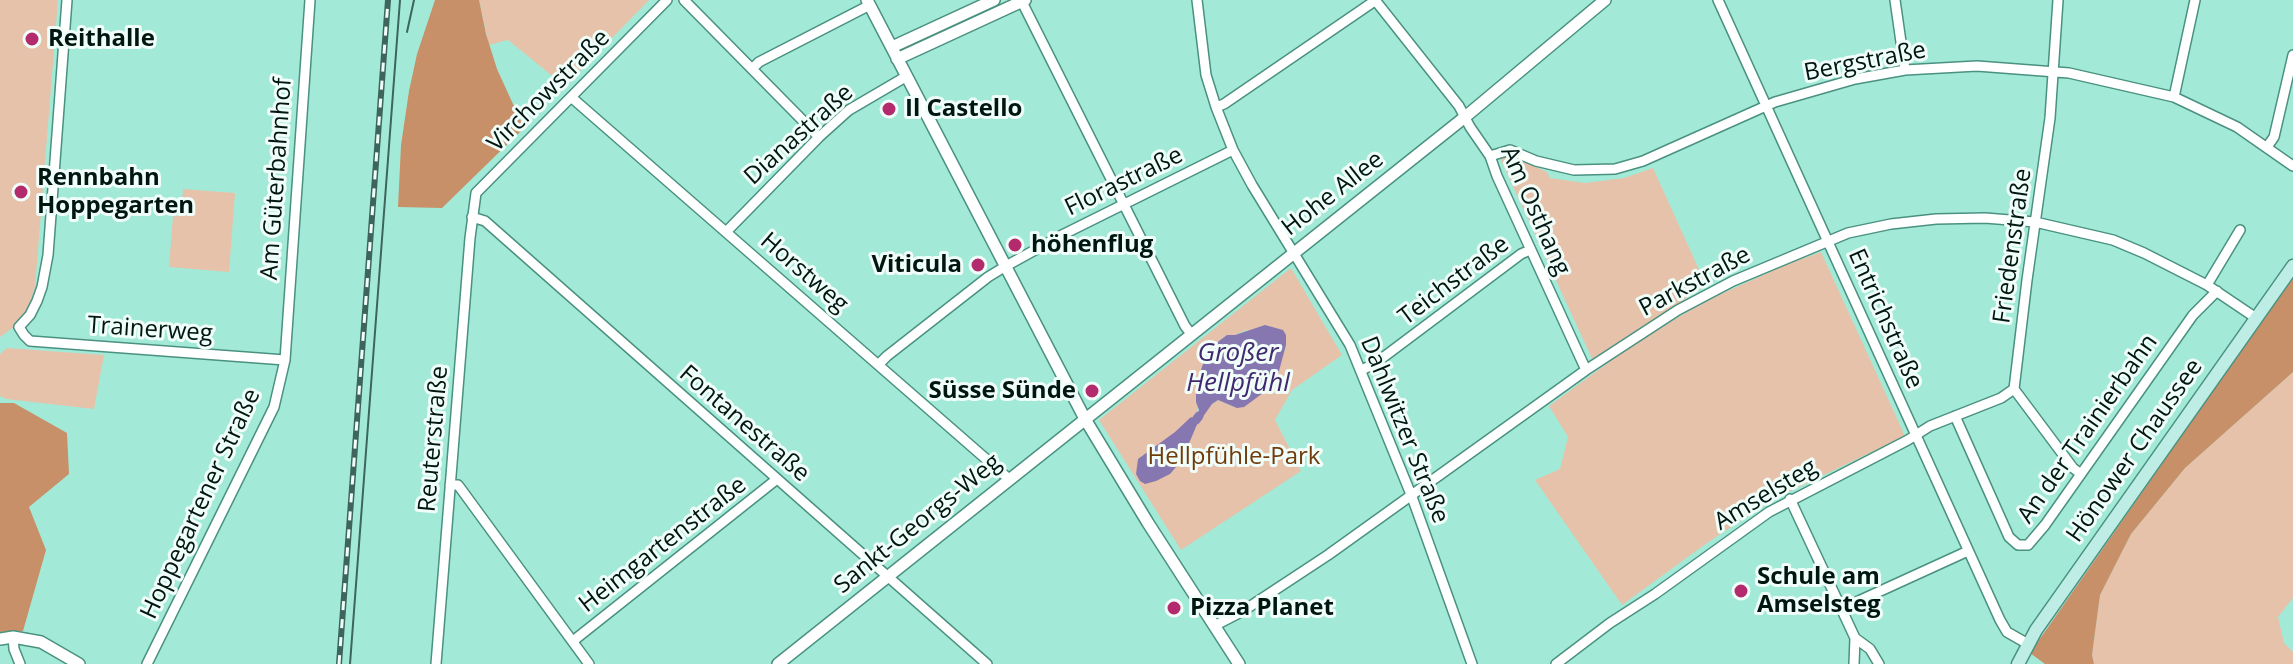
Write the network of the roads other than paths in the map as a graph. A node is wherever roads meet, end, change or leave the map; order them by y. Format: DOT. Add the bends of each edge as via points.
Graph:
graph roads {
  1 [pos="67,0"];
  2 [pos="310,0"];
  3 [pos="667,0"];
  4 [pos="684,0"];
  5 [pos="994,0"];
  6 [pos="1023,0"];
  7 [pos="1197,0"];
  8 [pos="1375,0"];
  9 [pos="1605,0"];
  10 [pos="1718,0"];
  11 [pos="1895,0"];
  12 [pos="2058,0"];
  13 [pos="2195,0"];
  14 [pos="868,2"];
  15 [pos="894,53"];
  16 [pos="2293,55"];
  17 [pos="752,69"];
  18 [pos="1905,70"];
  19 [pos="2053,70"];
  20 [pos="907,76"];
  21 [pos="571,97"];
  22 [pos="2174,97"];
  23 [pos="1766,106"];
  24 [pos="1216,107"];
  25 [pos="1465,117"];
  26 [pos="819,137"];
  27 [pos="2267,147"];
  28 [pos="1233,150"];
  29 [pos="1490,156"];
  30 [pos="2293,166"];
  31 [pos="1124,205"];
  32 [pos="472,217"];
  33 [pos="2035,222"];
  34 [pos="2240,230"];
  35 [pos="726,232"];
  36 [pos="1828,241"];
  37 [pos="1530,250"];
  38 [pos="1294,253"];
  39 [pos="1006,266"];
  40 [pos="2293,266"];
  41 [pos="2207,285"];
  42 [pos="2217,291"];
  43 [pos="2256,318"];
  44 [pos="1192,335"];
  45 [pos="285,360"];
  46 [pos="879,364"];
  47 [pos="1362,370"];
  48 [pos="1586,370"];
  49 [pos="2014,389"];
  50 [pos="1955,416"];
  51 [pos="1085,419"];
  52 [pos="1914,436"];
  53 [pos="2081,474"];
  54 [pos="777,479"];
  55 [pos="1009,479"];
  56 [pos="450,485"];
  57 [pos="1412,497"];
  58 [pos="1790,499"];
  59 [pos="1968,551"];
  60 [pos="887,577"];
  61 [pos="1841,609"];
  62 [pos="1214,626"];
  63 [pos="13,637"];
  64 [pos="1855,638"];
  65 [pos="0,639"];
  66 [pos="573,641"];
  67 [pos="2028,644"];
  68 [pos="1558,663"];
  69 [pos="20,664"];
  70 [pos="79,664"];
  71 [pos="147,664"];
  72 [pos="436,664"];
  73 [pos="589,664"];
  74 [pos="778,664"];
  75 [pos="987,664"];
  76 [pos="1239,664"];
  77 [pos="1472,664"];
  78 [pos="1854,664"];
  79 [pos="1879,664"];
  80 [pos="2018,664"];
  1 -- 45 [label="street, Trainerweg" via="48,255 37,301 19,327 30,341"];
  2 -- 45 [label="street, Am Güterbahnhof"];
  3 -- 21 [label="street, Virchowstraße"];
  4 -- 17 [label="street"];
  5 -- 15 [label="street"];
  6 -- 15 [label="street"];
  6 -- 31 [label="street"];
  7 -- 24 [label="street, Dahlwitzer Straße" via="1202,53"];
  8 -- 24 [label="street"];
  8 -- 25 [label="street, Am Osthang"];
  9 -- 25 [label="street, Hohe Allee"];
  10 -- 23 [label="street, Entrichstraße"];
  11 -- 18 [label="street"];
  12 -- 19 [label="street, Friedenstraße"];
  13 -- 22 [label="street"];
  14 -- 15 [label="street"];
  14 -- 17 [label="street"];
  15 -- 20 [label="street"];
  16 -- 27 [label="street" via="2274,137"];
  17 -- 26 [label="street"];
  18 -- 19 [label="street, Bergstraße"];
  18 -- 23 [label="street, Bergstraße"];
  19 -- 22 [label="street, Bergstraße"];
  19 -- 33 [label="street, Friedenstraße"];
  20 -- 26 [label="street, Dianastraße" via="859,103"];
  20 -- 39 [label="street"];
  21 -- 32 [label="street, Virchowstraße" via="479,189"];
  21 -- 35 [label="street, Horstweg"];
  22 -- 27 [label="street, Bergstraße"];
  23 -- 29 [label="street, Bergstraße" via="1615,169 1574,170 1510,150"];
  23 -- 36 [label="street, Entrichstraße"];
  24 -- 28 [label="street, Dahlwitzer Straße"];
  25 -- 29 [label="street, Am Osthang"];
  25 -- 38 [label="street, Hohe Allee"];
  26 -- 35 [label="street, Dianastraße"];
  27 -- 30 [label="street, Bergstraße"];
  28 -- 31 [label="street, Florastraße"];
  28 -- 38 [label="street, Dahlwitzer Straße"];
  29 -- 37 [label="street, Am Osthang"];
  31 -- 39 [label="street, Florastraße"];
  31 -- 44 [label="street"];
  32 -- 54 [label="street, Fontanestraße" via="485,221"];
  32 -- 56 [label="street, Reuterstraße"];
  33 -- 36 [label="street, Parkstraße" via="1936,219 1891,224"];
  33 -- 41 [label="street, Parkstraße" via="2116,241"];
  33 -- 49 [label="street, Friedenstraße"];
  34 -- 41 [label="street"];
  35 -- 46 [label="street, Horstweg"];
  36 -- 48 [label="street, Parkstraße" via="1704,295"];
  36 -- 52 [label="street, Entrichstraße"];
  37 -- 47 [label="street, Teichstraße"];
  37 -- 48 [label="street, Am Osthang"];
  38 -- 44 [label="street, Hohe Allee"];
  38 -- 47 [label="street, Dahlwitzer Straße"];
  39 -- 46 [label="street, Florastraße"];
  39 -- 51 [label="street"];
  40 -- 43 [label="main road, Hönower Chaussee"];
  41 -- 42 [label="street, Parkstraße"];
  42 -- 43 [label="street, Parkstraße"];
  42 -- 53 [label="street, An der Trainierbahn" via="2193,315"];
  43 -- 67 [label="main road, Hönower Chaussee"];
  44 -- 51 [label="street, Hohe Allee"];
  45 -- 71 [label="street, Hoppegartener Straße" via="268,422"];
  46 -- 55 [label="street, Horstweg"];
  47 -- 57 [label="street, Dahlwitzer Straße"];
  48 -- 57 [label="street, Parkstraße"];
  49 -- 50 [label="street, Amselsteg"];
  49 -- 53 [label="street"];
  50 -- 52 [label="street, Amselsteg"];
  50 -- 53 [label="street, An der Trainierbahn" via="2009,537 2018,545 2033,541"];
  51 -- 55 [label="street, Sankt-Georgs-Weg"];
  51 -- 62 [label="street"];
  52 -- 58 [label="street, Amselsteg"];
  52 -- 59 [label="street, Entrichstraße"];
  54 -- 60 [label="street, Fontanestraße"];
  54 -- 66 [label="street, Heimgartenstraße"];
  55 -- 60 [label="street, Sankt-Georgs-Weg"];
  56 -- 66 [label="street" via="458,485"];
  56 -- 72 [label="street, Reuterstraße"];
  57 -- 62 [label="street, Parkstraße"];
  57 -- 77 [label="street, Dahlwitzer Straße"];
  58 -- 61 [label="street"];
  58 -- 68 [label="street, Amselsteg"];
  59 -- 61 [label="street"];
  59 -- 67 [label="street, Entrichstraße" via="2007,632"];
  60 -- 74 [label="street, Sankt-Georgs-Weg"];
  60 -- 75 [label="street, Fontanestraße"];
  61 -- 64 [label="street"];
  62 -- 76 [label="street"];
  63 -- 65 [label="street"];
  63 -- 69 [label="street"];
  63 -- 70 [label="street" via="41,642"];
  64 -- 78 [label="street"];
  64 -- 79 [label="street"];
  66 -- 73 [label="street"];
  67 -- 80 [label="main road, Hönower Chaussee"];
}
